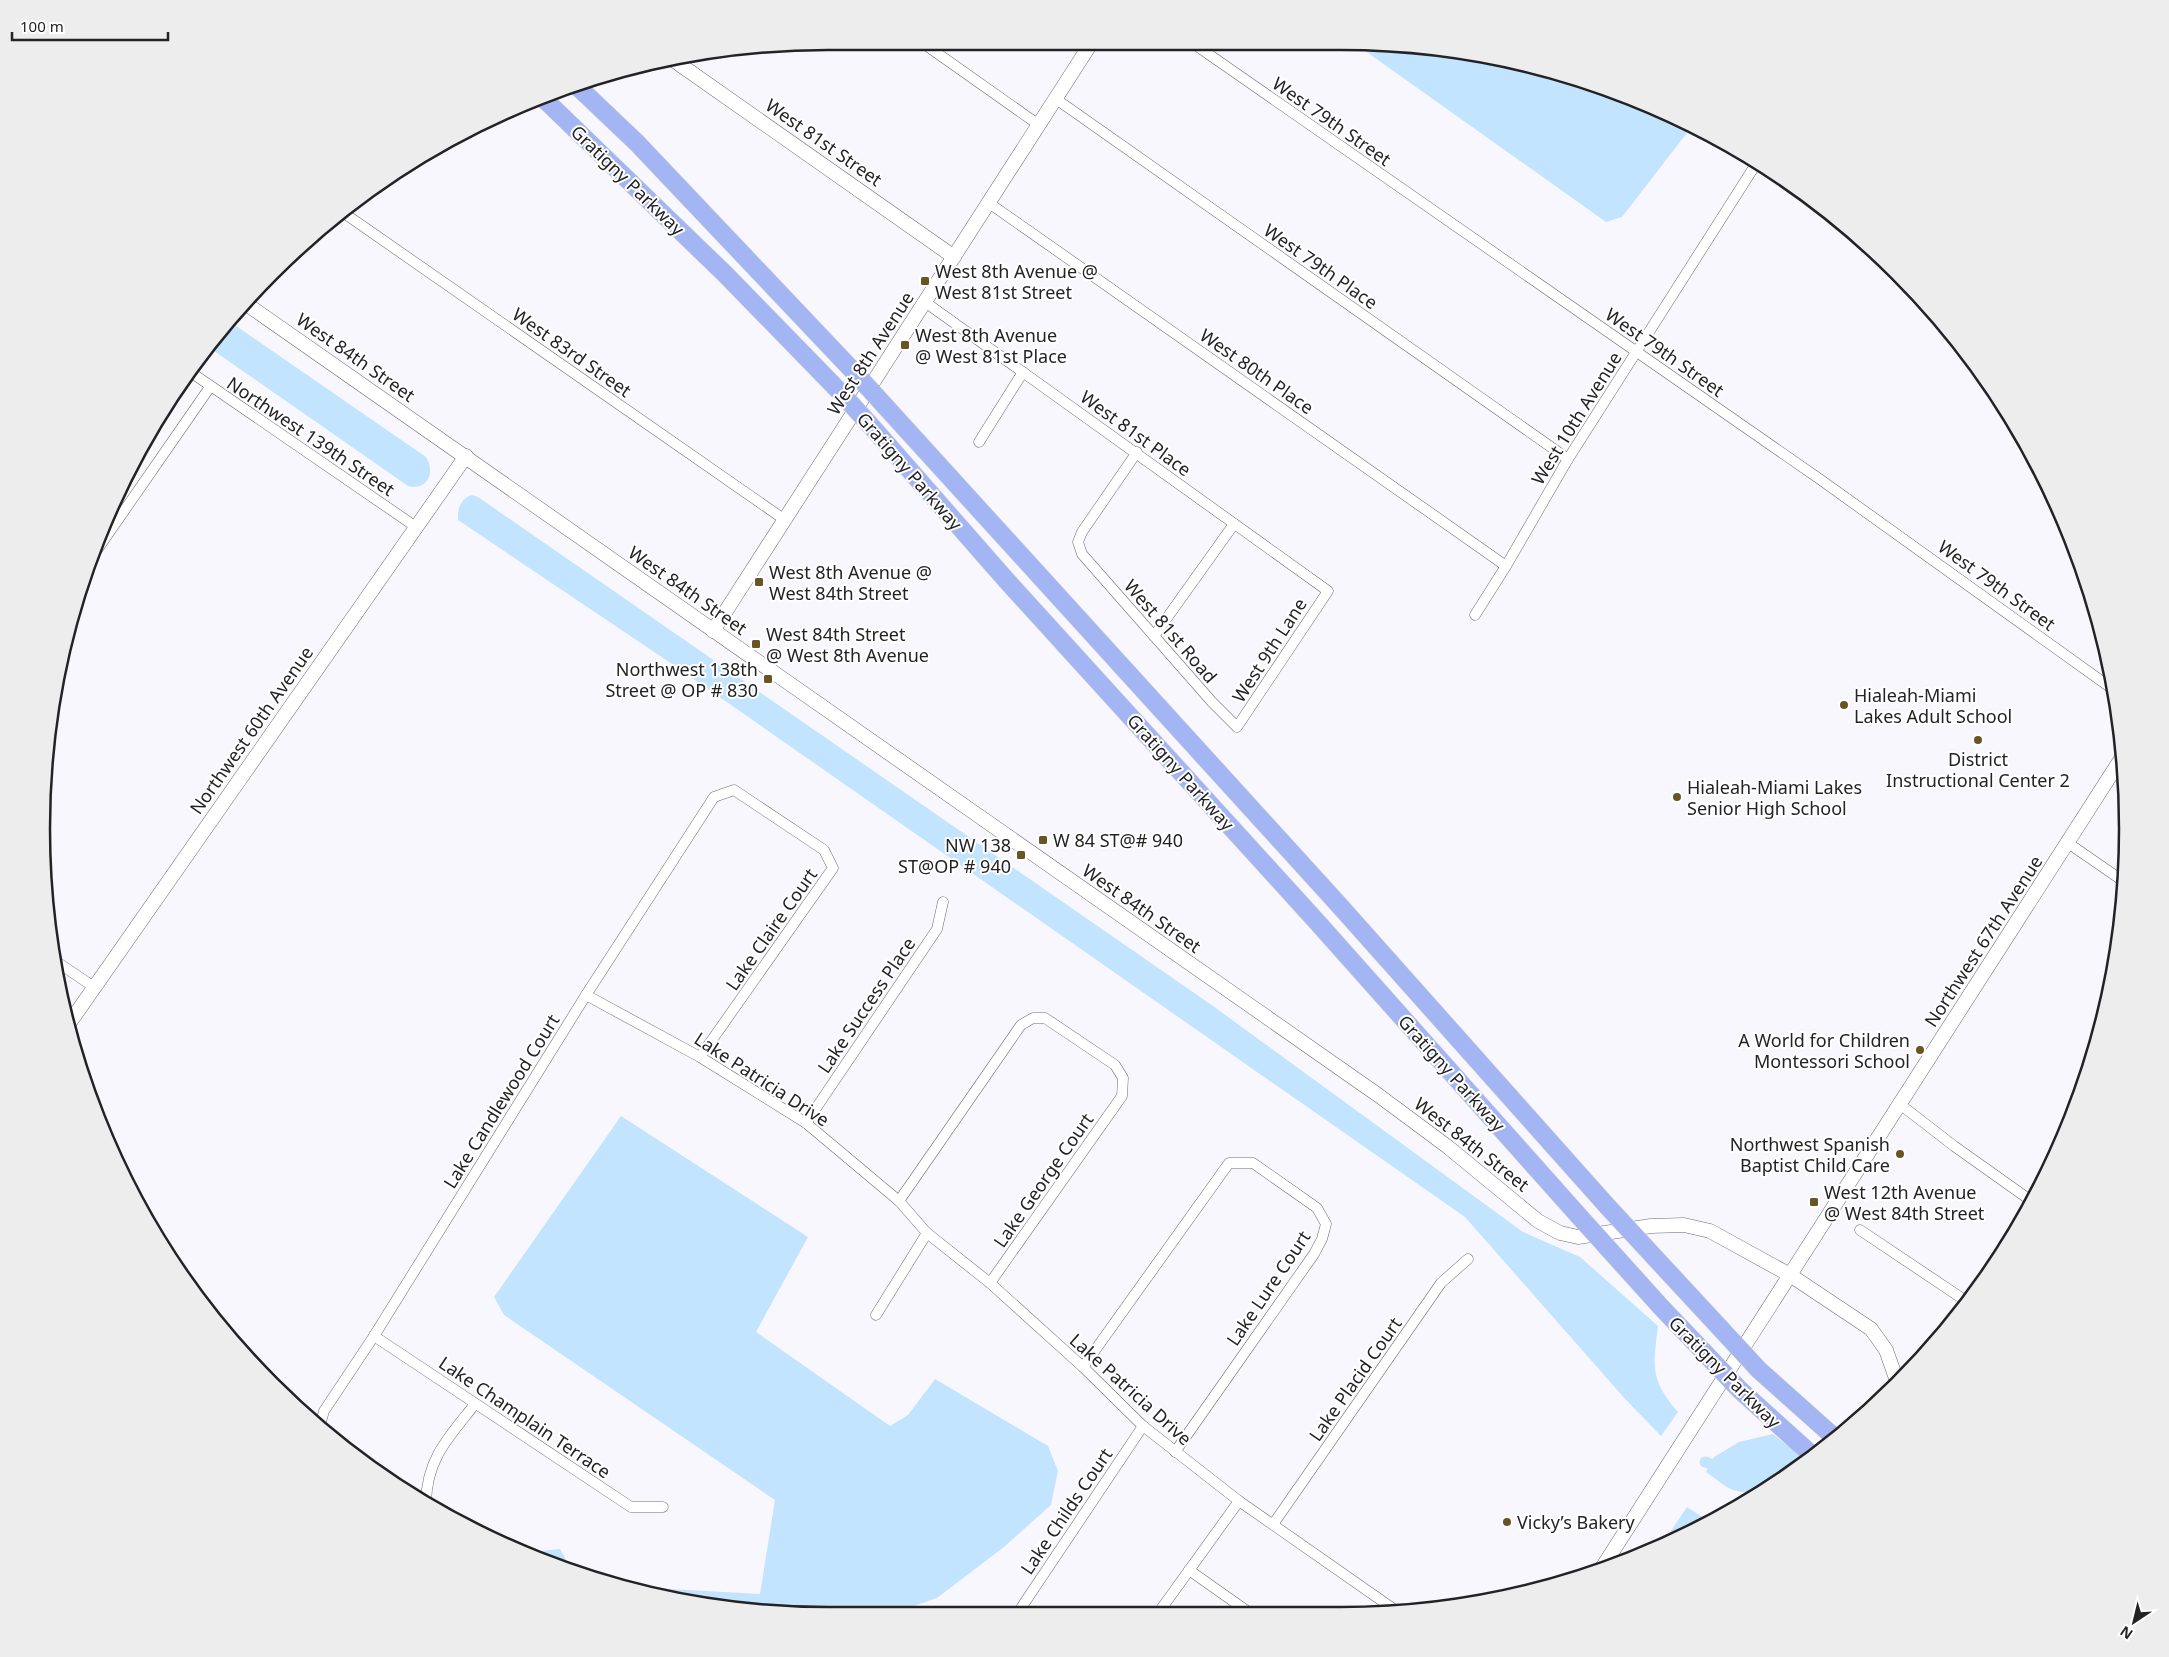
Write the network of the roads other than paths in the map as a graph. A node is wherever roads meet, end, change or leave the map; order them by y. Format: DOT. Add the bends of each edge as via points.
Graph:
graph roads {
  1 [pos="933,50"];
  2 [pos="1087,50"];
  3 [pos="1203,50"];
  4 [pos="680,65"];
  5 [pos="581,90"];
  6 [pos="1056,99"];
  7 [pos="548,102"];
  8 [pos="1039,125"];
  9 [pos="1753,169"];
  10 [pos="989,203"];
  11 [pos="348,216"];
  12 [pos="954,257"];
  13 [pos="925,302"];
  14 [pos="251,307"];
  15 [pos="1636,352"];
  16 [pos="1023,372"];
  17 [pos="196,376"];
  18 [pos="210,387"];
  19 [pos="979,442"];
  20 [pos="1137,452"];
  21 [pos="466,456"];
  22 [pos="1568,459"];
  23 [pos="785,520"];
  24 [pos="1234,524"];
  25 [pos="416,527"];
  26 [pos="108,535"];
  27 [pos="1506,566"];
  28 [pos="1328,590"];
  29 [pos="1475,615"];
  30 [pos="713,631"];
  31 [pos="1154,636"];
  32 [pos="2105,683"];
  33 [pos="1237,727"];
  34 [pos="2116,768"];
  35 [pos="714,797"];
  36 [pos="2068,843"];
  37 [pos="2117,877"];
  38 [pos="943,902"];
  39 [pos="63,966"];
  40 [pos="94,987"];
  41 [pos="586,995"];
  42 [pos="74,1017"];
  43 [pos="700,1056"];
  44 [pos="1901,1105"];
  45 [pos="806,1123"];
  46 [pos="2026,1197"];
  47 [pos="899,1201"];
  48 [pos="1860,1230"];
  49 [pos="927,1233"];
  50 [pos="1468,1259"];
  51 [pos="1790,1275"];
  52 [pos="990,1283"];
  53 [pos="1961,1298"];
  54 [pos="876,1315"];
  55 [pos="374,1336"];
  56 [pos="1083,1367"];
  57 [pos="1895,1375"];
  58 [pos="475,1404"];
  59 [pos="322,1419"];
  60 [pos="1143,1426"];
  61 [pos="1830,1433"];
  62 [pos="1807,1451"];
  63 [pos="1175,1452"];
  64 [pos="426,1495"];
  65 [pos="1239,1500"];
  66 [pos="663,1507"];
  67 [pos="1274,1523"];
  68 [pos="1607,1560"];
  69 [pos="1189,1570"];
  70 [pos="1387,1605"];
  71 [pos="1022,1607"];
  72 [pos="1163,1607"];
  73 [pos="1241,1607"];
  1 -- 8 [label="street"];
  2 -- 6 [label="street, West 8th Avenue"];
  3 -- 15 [label="street, West 79th Street"];
  4 -- 12 [label="street, West 81st Street"];
  5 -- 61 [label="highway, Gratigny Parkway, bridge" via="637,143 885,406 1759,1370"];
  6 -- 8 [label="street, West 8th Avenue"];
  6 -- 22 [label="street, West 79th Place"];
  7 -- 62 [label="highway, Gratigny Parkway, bridge" via="725,274 841,393 1661,1307 1740,1390"];
  8 -- 10 [label="street, West 8th Avenue"];
  9 -- 15 [label="street, West 10th Avenue"];
  10 -- 12 [label="street, West 8th Avenue"];
  10 -- 27 [label="street, West 80th Place"];
  11 -- 23 [label="street, West 83rd Street"];
  12 -- 13 [label="street, West 8th Avenue"];
  13 -- 16 [label="street, West 81st Place"];
  13 -- 23 [label="street, West 8th Avenue"];
  14 -- 21 [label="street, West 84th Street"];
  15 -- 22 [label="street, West 10th Avenue"];
  15 -- 32 [label="street, West 79th Street" via="1957,575"];
  16 -- 19 [label="street"];
  16 -- 20 [label="street, West 81st Place"];
  17 -- 18 [label="street, Northwest 139th Street"];
  18 -- 25 [label="street, Northwest 139th Street"];
  18 -- 26 [label="street"];
  20 -- 24 [label="street, West 81st Place"];
  20 -- 31 [label="street, West 81st Road" via="1078,542 1082,554"];
  21 -- 25 [label="street, Northwest 60th Avenue"];
  21 -- 30 [label="street, West 84th Street"];
  22 -- 27 [label="street, West 10th Avenue"];
  23 -- 30 [label="street, West 8th Avenue"];
  24 -- 28 [label="street, West 81st Place"];
  24 -- 31 [label="street"];
  25 -- 40 [label="street, Northwest 60th Avenue"];
  27 -- 29 [label="street, West 10th Avenue"];
  28 -- 33 [label="street, West 9th Lane"];
  30 -- 51 [label="street, West 84th Street" via="1378,1095 1538,1221 1560,1233 1578,1237 1651,1226 1684,1225 1710,1231"];
  31 -- 33 [label="street, West 81st Road"];
  34 -- 36 [label="street, Northwest 67th Avenue"];
  35 -- 41 [label="street, Lake Candlewood Court"];
  35 -- 43 [label="street, Lake Claire Court" via="734,790 824,850 833,868"];
  36 -- 37 [label="street"];
  36 -- 44 [label="street, Northwest 67th Avenue"];
  38 -- 45 [label="street, Lake Success Place" via="937,929"];
  39 -- 40 [label="street"];
  40 -- 42 [label="street, Northwest 60th Avenue"];
  41 -- 43 [label="street, Lake Patricia Drive"];
  41 -- 55 [label="street, Lake Candlewood Court"];
  43 -- 45 [label="street, Lake Patricia Drive"];
  44 -- 46 [label="street"];
  44 -- 51 [label="street, Northwest 67th Avenue"];
  45 -- 47 [label="street, Lake Patricia Drive"];
  47 -- 49 [label="street, Lake Patricia Drive"];
  47 -- 52 [label="street, Lake George Court" via="1021,1025 1033,1018 1045,1018 1115,1065 1123,1078 1122,1096"];
  48 -- 53 [label="street"];
  49 -- 52 [label="street, Lake Patricia Drive"];
  49 -- 54 [label="street"];
  50 -- 67 [label="street, Lake Placid Court" via="1442,1283"];
  51 -- 57 [label="street, West 84th Street" via="1871,1329 1886,1350"];
  51 -- 68 [label="street, Northwest 67th Avenue"];
  52 -- 56 [label="street, Lake Patricia Drive"];
  55 -- 58 [label="street, Lake Champlain Terrace"];
  55 -- 59 [label="street, Lake Candlewood Court"];
  56 -- 60 [label="street, Lake Patricia Drive"];
  56 -- 63 [label="street, Lake Lure Court" via="1229,1163 1253,1162 1317,1208 1326,1224 1314,1254"];
  58 -- 64 [label="street" via="438,1451 427,1481"];
  58 -- 66 [label="street, Lake Champlain Terrace" via="631,1507"];
  60 -- 63 [label="street, Lake Patricia Drive"];
  60 -- 71 [label="street, Lake Childs Court"];
  63 -- 65 [label="street, Lake Patricia Drive"];
  65 -- 67 [label="street, Lake Patricia Drive"];
  65 -- 69 [label="street"];
  67 -- 70 [label="street, Lake Patricia Drive"];
  69 -- 72 [label="street"];
  69 -- 73 [label="street"];
}
